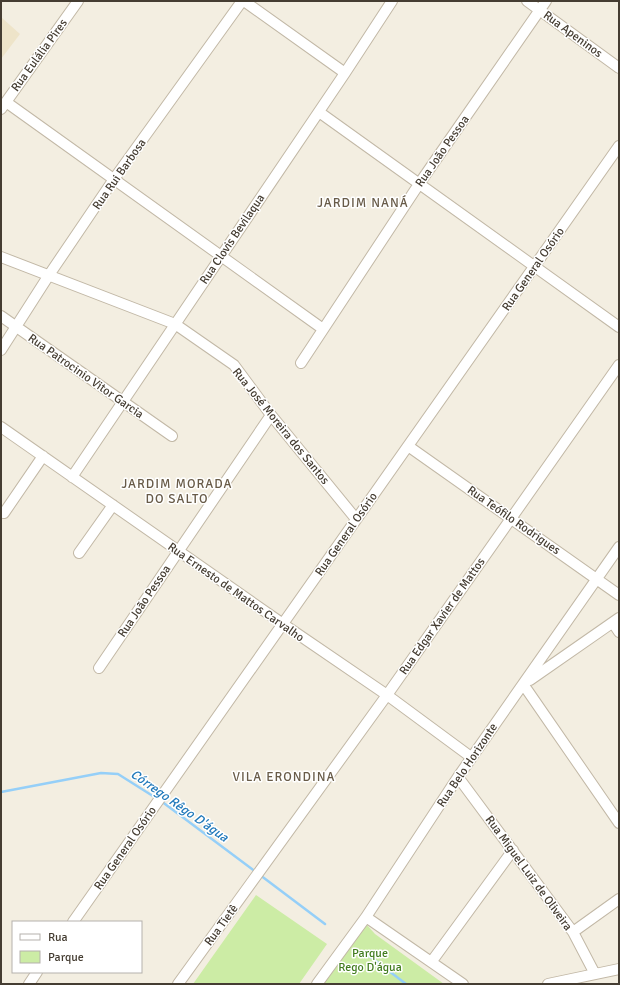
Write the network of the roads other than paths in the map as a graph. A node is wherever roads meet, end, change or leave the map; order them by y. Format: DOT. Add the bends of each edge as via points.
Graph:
graph roads {
  1 [pos="78,1"];
  2 [pos="243,1"];
  3 [pos="392,1"];
  4 [pos="528,1"];
  5 [pos="546,1"];
  6 [pos="540,10"];
  7 [pos="619,68"];
  8 [pos="345,73"];
  9 [pos="3,105"];
  10 [pos="319,112"];
  11 [pos="619,146"];
  12 [pos="114,179"];
  13 [pos="419,184"];
  14 [pos="221,256"];
  15 [pos="1,257"];
  16 [pos="534,267"];
  17 [pos="49,275"];
  18 [pos="1,316"];
  19 [pos="175,324"];
  20 [pos="17,327"];
  21 [pos="619,327"];
  22 [pos="323,329"];
  23 [pos="1,350"];
  24 [pos="301,363"];
  25 [pos="619,364"];
  26 [pos="123,402"];
  27 [pos="271,415"];
  28 [pos="1,427"];
  29 [pos="172,436"];
  30 [pos="408,446"];
  31 [pos="43,456"];
  32 [pos="72,477"];
  33 [pos="113,505"];
  34 [pos="4,513"];
  35 [pos="511,517"];
  36 [pos="356,519"];
  37 [pos="619,547"];
  38 [pos="178,551"];
  39 [pos="79,553"];
  40 [pos="596,579"];
  41 [pos="619,595"];
  42 [pos="616,620"];
  43 [pos="283,624"];
  44 [pos="619,632"];
  45 [pos="99,668"];
  46 [pos="523,684"];
  47 [pos="387,695"];
  48 [pos="471,757"];
  49 [pos="458,777"];
  50 [pos="619,823"];
  51 [pos="513,850"];
  52 [pos="264,866"];
  53 [pos="619,899"];
  54 [pos="366,916"];
  55 [pos="74,921"];
  56 [pos="573,932"];
  57 [pos="432,961"];
  58 [pos="619,969"];
  59 [pos="594,974"];
  60 [pos="178,984"];
  61 [pos="317,984"];
  62 [pos="464,984"];
  63 [pos="548,984"];
  1 -- 9 [label="street, Rua Eulália Pires"];
  2 -- 8 [label="street"];
  2 -- 12 [label="street, Rua Rui Barbosa"];
  3 -- 8 [label="street, Rua Clovis Bevilaqua"];
  4 -- 6 [label="street, Rua Apeninos"];
  5 -- 6 [label="street, Rua João Pessoa"];
  6 -- 7 [label="street, Rua Apeninos"];
  6 -- 13 [label="street, Rua João Pessoa"];
  8 -- 10 [label="street, Rua Clovis Bevilaqua"];
  9 -- 12 [label="street"];
  10 -- 13 [label="street"];
  10 -- 14 [label="street, Rua Clovis Bevilaqua"];
  11 -- 16 [label="street, Rua General Osório"];
  12 -- 14 [label="street"];
  12 -- 17 [label="street, Rua Rui Barbosa"];
  13 -- 16 [label="street"];
  13 -- 22 [label="street, Rua João Pessoa"];
  14 -- 19 [label="street, Rua Clovis Bevilaqua"];
  14 -- 22 [label="street"];
  15 -- 17 [label="street, Rua José Moreira dos Santos"];
  16 -- 21 [label="street"];
  16 -- 30 [label="street, Rua General Osório"];
  17 -- 19 [label="street, Rua José Moreira dos Santos"];
  17 -- 20 [label="street, Rua Rui Barbosa"];
  18 -- 20 [label="street, Rua Patrocinio Vitor Garcia"];
  19 -- 26 [label="street, Rua Clovis Bevilaqua"];
  19 -- 27 [label="street, Rua José Moreira dos Santos" via="234,365"];
  20 -- 23 [label="street, Rua Rui Barbosa"];
  20 -- 26 [label="street, Rua Patrocinio Vitor Garcia"];
  22 -- 24 [label="street, Rua João Pessoa"];
  25 -- 35 [label="street, Rua Edgar Xavier de Mattos"];
  26 -- 29 [label="street, Rua Patrocinio Vitor Garcia"];
  26 -- 32 [label="street, Rua Clovis Bevilaqua"];
  27 -- 36 [label="street, Rua José Moreira dos Santos"];
  27 -- 38 [label="street, Rua João Pessoa"];
  28 -- 31 [label="street, Rua Ernesto de Mattos Carvalho"];
  30 -- 35 [label="street, Rua Teófilo Rodrigues"];
  30 -- 36 [label="street, Rua General Osório"];
  31 -- 32 [label="street, Rua Ernesto de Mattos Carvalho"];
  31 -- 34 [label="street"];
  32 -- 33 [label="street, Rua Ernesto de Mattos Carvalho"];
  33 -- 38 [label="street, Rua Ernesto de Mattos Carvalho"];
  33 -- 39 [label="street"];
  35 -- 40 [label="street, Rua Teófilo Rodrigues"];
  35 -- 47 [label="street, Rua Edgar Xavier de Mattos"];
  36 -- 43 [label="street, Rua General Osório"];
  37 -- 40 [label="street, Rua Belo Horizonte"];
  38 -- 43 [label="street, Rua Ernesto de Mattos Carvalho"];
  38 -- 45 [label="street, Rua João Pessoa"];
  40 -- 41 [label="street, Rua Teófilo Rodrigues"];
  40 -- 46 [label="street, Rua Belo Horizonte"];
  42 -- 44 [label="street"];
  42 -- 46 [label="street"];
  43 -- 47 [label="street, Rua Ernesto de Mattos Carvalho"];
  43 -- 55 [label="street, Rua General Osório"];
  46 -- 48 [label="street, Rua Belo Horizonte"];
  46 -- 50 [label="street"];
  47 -- 48 [label="street, Rua Ernesto de Mattos Carvalho"];
  47 -- 52 [label="street, Rua Edgar Xavier de Mattos"];
  48 -- 49 [label="street, Rua Belo Horizonte"];
  49 -- 51 [label="street, Rua Miguel Luiz de Oliveira"];
  49 -- 54 [label="street, Rua Belo Horizonte"];
  51 -- 56 [label="street, Rua Miguel Luiz de Oliveira"];
  51 -- 57 [label="street"];
  52 -- 60 [label="street, Rua Tietê"];
  53 -- 56 [label="street"];
  54 -- 57 [label="street"];
  54 -- 61 [label="street, Rua Belo Horizonte"];
  56 -- 59 [label="street, Rua Miguel Luiz de Oliveira"];
  57 -- 62 [label="street"];
  58 -- 59 [label="street"];
  59 -- 63 [label="street"];
}
